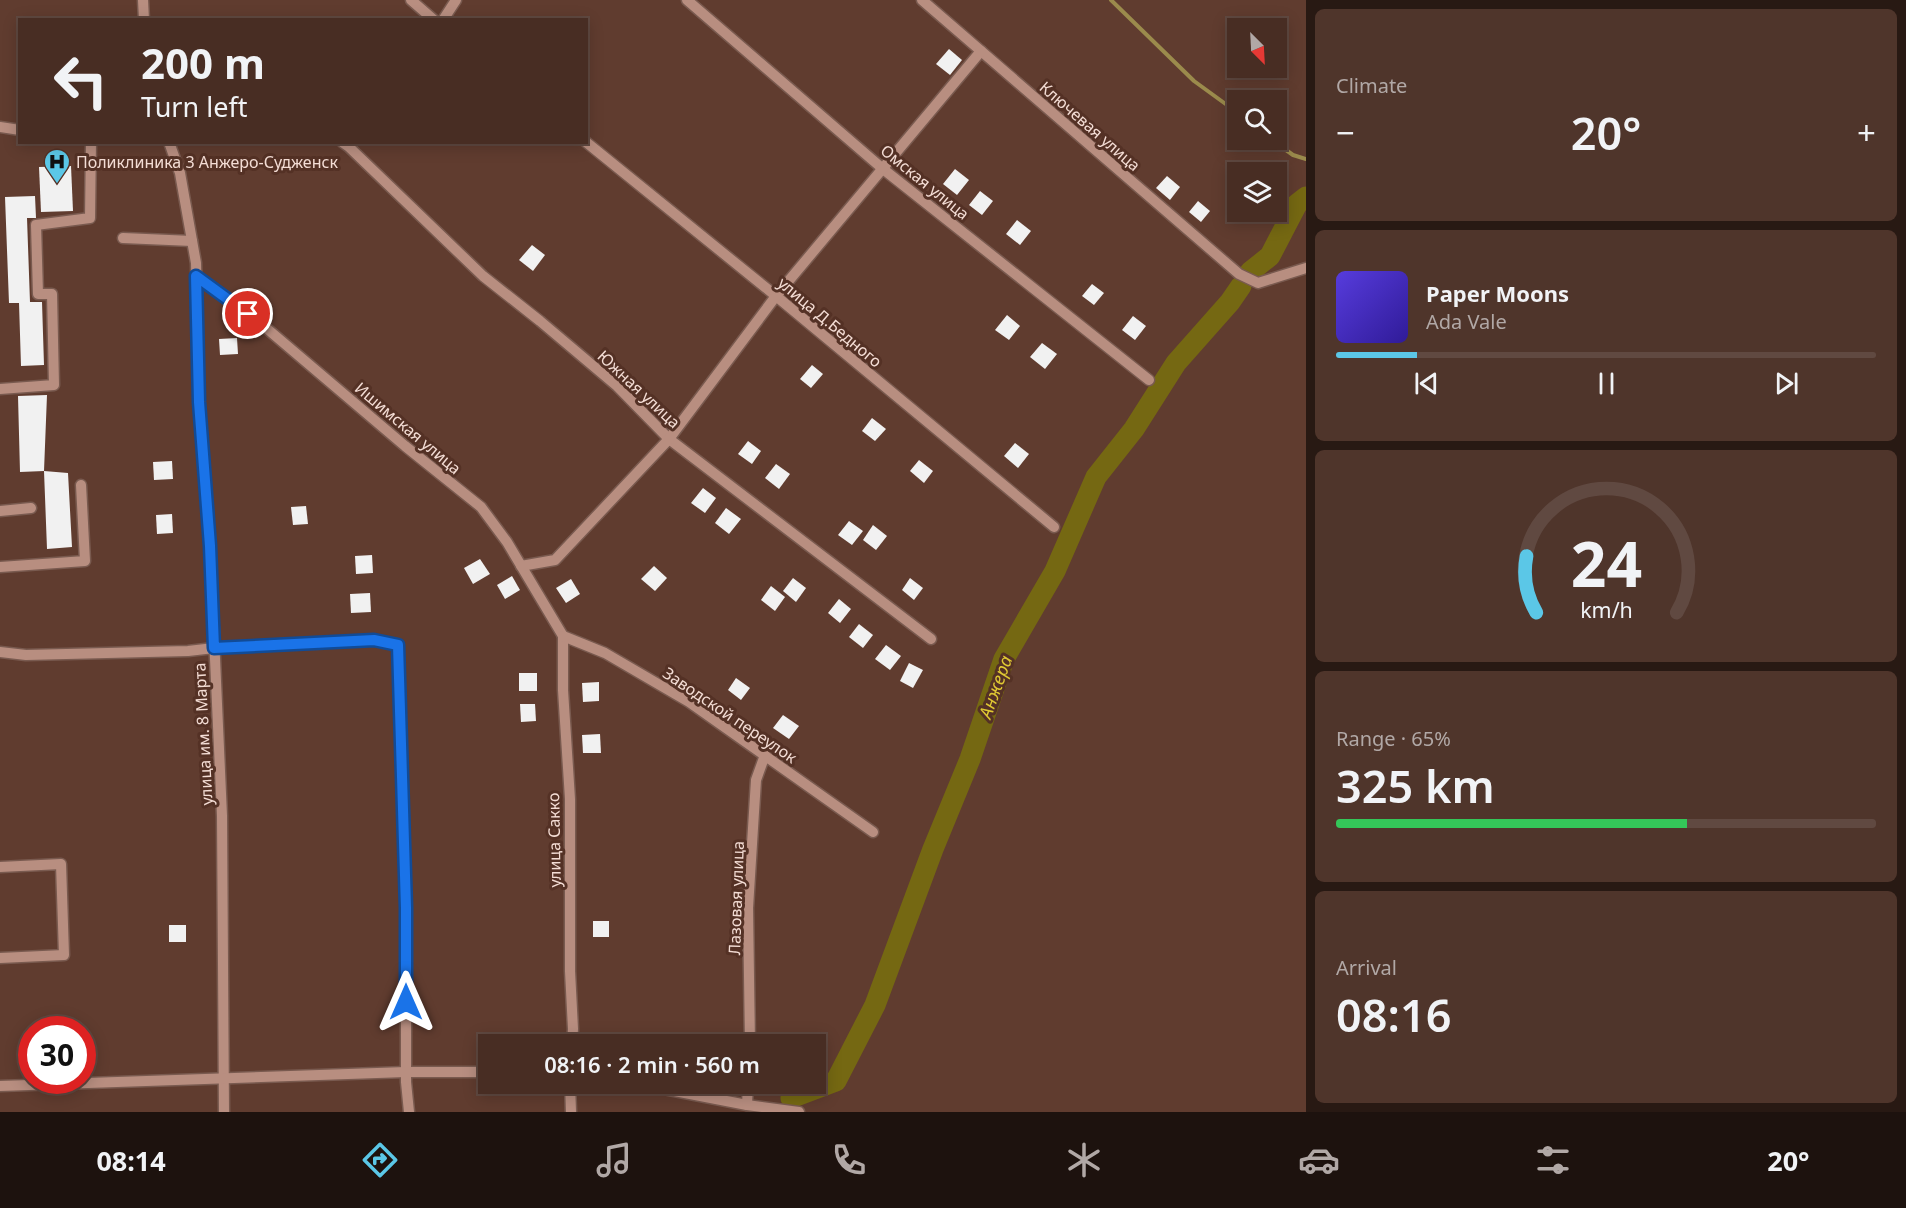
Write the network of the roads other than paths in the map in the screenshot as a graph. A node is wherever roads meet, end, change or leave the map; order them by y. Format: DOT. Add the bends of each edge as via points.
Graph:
graph roads {
  1 [pos="143,0"];
  2 [pos="411,0"];
  3 [pos="456,0"];
  4 [pos="687,0"];
  5 [pos="922,0"];
  6 [pos="144,18"];
  7 [pos="432,18"];
  8 [pos="444,18"];
  9 [pos="981,51"];
  10 [pos="0,127"];
  11 [pos="18,130"];
  12 [pos="91,144"];
  13 [pos="170,144"];
  14 [pos="348,144"];
  15 [pos="588,144"];
  16 [pos="883,169"];
  17 [pos="123,238"];
  18 [pos="192,241"];
  19 [pos="1306,268"];
  20 [pos="196,276"];
  21 [pos="776,296"];
  22 [pos="1149,380"];
  23 [pos="0,389"];
  24 [pos="669,439"];
  25 [pos="81,485"];
  26 [pos="31,508"];
  27 [pos="0,511"];
  28 [pos="1054,527"];
  29 [pos="521,566"];
  30 [pos="0,567"];
  31 [pos="563,636"];
  32 [pos="931,639"];
  33 [pos="214,648"];
  34 [pos="0,652"];
  35 [pos="765,755"];
  36 [pos="873,832"];
  37 [pos="0,867"];
  38 [pos="0,958"];
  39 [pos="573,1034"];
  40 [pos="750,1034"];
  41 [pos="406,1072"];
  42 [pos="478,1072"];
  43 [pos="223,1078"];
  44 [pos="0,1086"];
  45 [pos="570,1094"];
  46 [pos="690,1094"];
  47 [pos="748,1094"];
  48 [pos="747,1105"];
  49 [pos="224,1112"];
  50 [pos="409,1112"];
  51 [pos="571,1112"];
  52 [pos="800,1112"];
  1 -- 6 [label="street"];
  2 -- 7 [label="street"];
  3 -- 8 [label="street"];
  4 -- 16 [label="street, Омская улица"];
  5 -- 9 [label="street, Ключевая улица"];
  9 -- 16 [label="street"];
  9 -- 19 [label="street, Ключевая улица" via="1239,274 1258,283"];
  10 -- 11 [label="street"];
  12 -- 23 [label="street" via="90,218 36,225 38,294 52,294 54,385"];
  13 -- 18 [label="street, улица им. 8 Марта" via="180,173"];
  14 -- 24 [label="street, Южная улица" via="483,276 617,386"];
  15 -- 21 [label="street, улица Д.Бедного"];
  16 -- 21 [label="street"];
  16 -- 22 [label="street, Омская улица"];
  17 -- 18 [label="street"];
  18 -- 20 [label="street, улица им. 8 Марта"];
  20 -- 29 [label="street, Ишимская улица" via="265,327 481,507"];
  20 -- 33 [label="street, улица им. 8 Марта" via="199,402"];
  21 -- 24 [label="street"];
  21 -- 28 [label="street, улица Д.Бедного"];
  24 -- 29 [label="street" via="555,560"];
  24 -- 32 [label="street, Южная улица"];
  25 -- 30 [label="street" via="85,561"];
  26 -- 27 [label="street"];
  29 -- 31 [label="street, Ишимская улица"];
  31 -- 35 [label="street, Заводской переулок" via="605,652 689,702"];
  31 -- 39 [label="street, улица Сакко" via="570,799"];
  33 -- 34 [label="street" via="26,656"];
  33 -- 41 [label="street" via="374,640 398,645 406,908"];
  33 -- 43 [label="street, улица им. 8 Марта" via="222,816"];
  35 -- 36 [label="street, Заводской переулок"];
  35 -- 40 [label="street, Лазовая улица" via="756,780 748,908"];
  37 -- 38 [label="street" via="61,864 64,955"];
  41 -- 42 [label="street"];
  41 -- 43 [label="street"];
  41 -- 50 [label="street"];
  43 -- 44 [label="street"];
  43 -- 49 [label="street, улица им. 8 Марта"];
  45 -- 51 [label="street"];
  46 -- 48 [label="street"];
  47 -- 48 [label="street"];
  48 -- 52 [label="street"];
}
